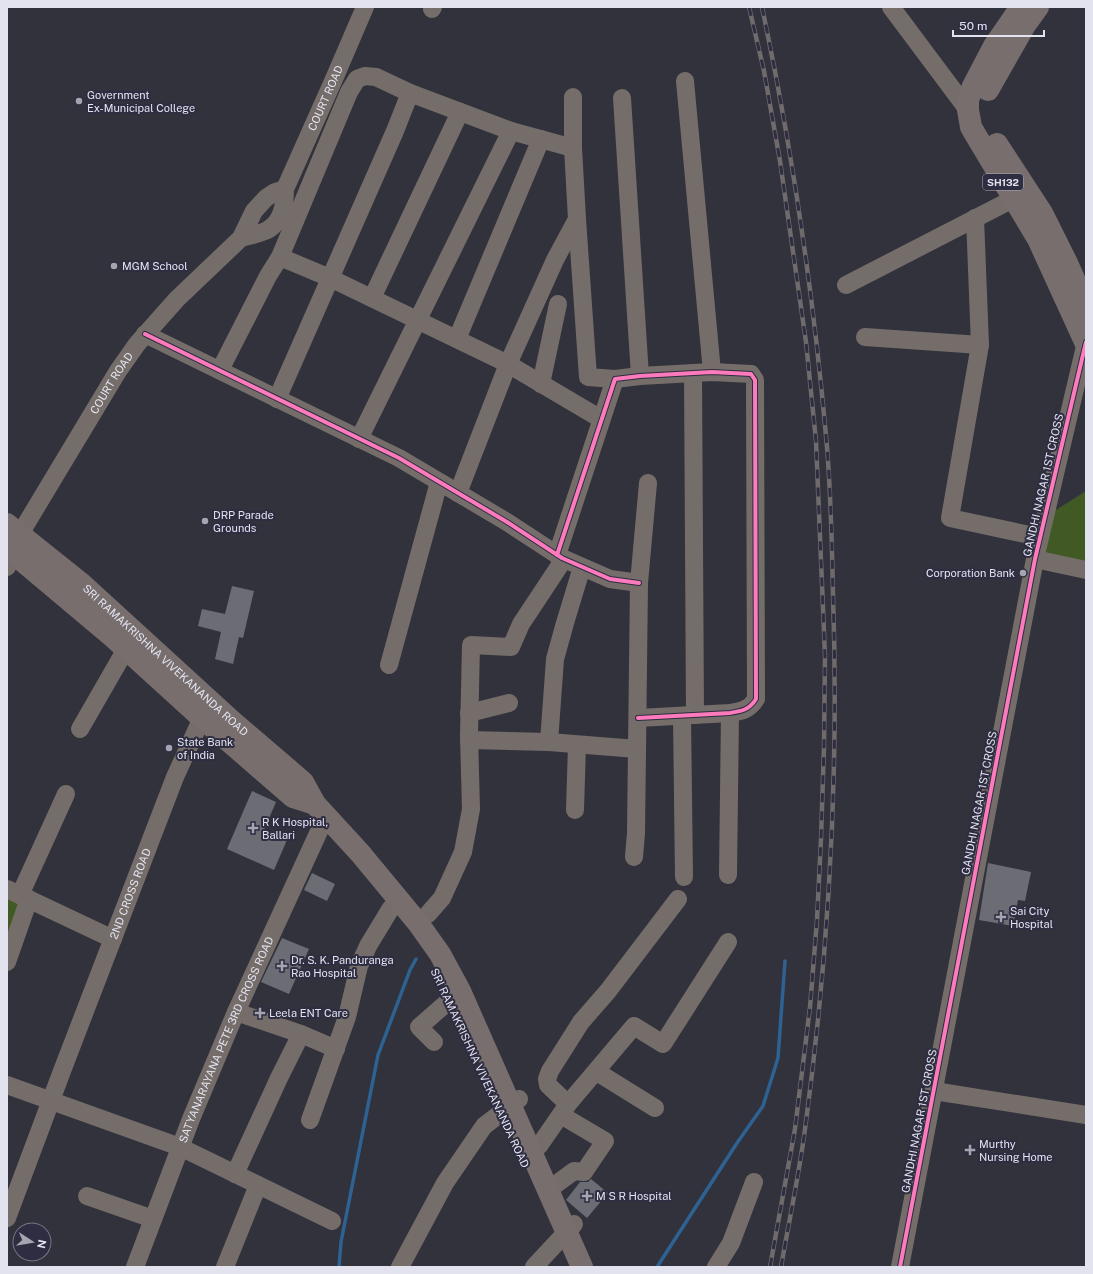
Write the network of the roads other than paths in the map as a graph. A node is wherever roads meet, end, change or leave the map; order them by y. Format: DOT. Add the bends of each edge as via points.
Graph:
graph roads {
  1 [pos="365,7"];
  2 [pos="891,7"];
  3 [pos="1038,7"];
  4 [pos="1015,11"];
  5 [pos="686,81"];
  6 [pos="410,93"];
  7 [pos="573,96"];
  8 [pos="622,98"];
  9 [pos="968,110"];
  10 [pos="460,112"];
  11 [pos="511,131"];
  12 [pos="541,139"];
  13 [pos="573,148"];
  14 [pos="285,189"];
  15 [pos="1013,198"];
  16 [pos="577,218"];
  17 [pos="975,218"];
  18 [pos="241,238"];
  19 [pos="280,257"];
  20 [pos="330,278"];
  21 [pos="846,285"];
  22 [pos="372,298"];
  23 [pos="558,304"];
  24 [pos="1086,306"];
  25 [pos="417,321"];
  26 [pos="145,334"];
  27 [pos="865,337"];
  28 [pos="457,339"];
  29 [pos="1086,343"];
  30 [pos="980,345"];
  31 [pos="508,364"];
  32 [pos="220,370"];
  33 [pos="712,372"];
  34 [pos="694,373"];
  35 [pos="640,376"];
  36 [pos="615,379"];
  37 [pos="540,384"];
  38 [pos="277,399"];
  39 [pos="601,419"];
  40 [pos="359,439"];
  41 [pos="439,482"];
  42 [pos="648,483"];
  43 [pos="458,493"];
  44 [pos="1039,537"];
  45 [pos="11,545"];
  46 [pos="561,557"];
  47 [pos="1035,559"];
  48 [pos="582,567"];
  49 [pos="1086,570"];
  50 [pos="639,583"];
  51 [pos="126,649"];
  52 [pos="389,666"];
  53 [pos="509,703"];
  54 [pos="469,713"];
  55 [pos="730,713"];
  56 [pos="688,715"];
  57 [pos="202,718"];
  58 [pos="638,718"];
  59 [pos="80,729"];
  60 [pos="469,740"];
  61 [pos="549,742"];
  62 [pos="577,745"];
  63 [pos="637,749"];
  64 [pos="66,794"];
  65 [pos="321,810"];
  66 [pos="576,810"];
  67 [pos="360,853"];
  68 [pos="634,857"];
  69 [pos="728,876"];
  70 [pos="684,877"];
  71 [pos="19,894"];
  72 [pos="678,899"];
  73 [pos="391,908"];
  74 [pos="428,914"];
  75 [pos="113,939"];
  76 [pos="728,942"];
  77 [pos="7,962"];
  78 [pos="451,999"];
  79 [pos="236,1012"];
  80 [pos="301,1034"];
  81 [pos="434,1042"];
  82 [pos="336,1049"];
  83 [pos="597,1072"];
  84 [pos="7,1085"];
  85 [pos="934,1092"];
  86 [pos="519,1099"];
  87 [pos="50,1101"];
  88 [pos="655,1108"];
  89 [pos="565,1110"];
  90 [pos="501,1113"];
  91 [pos="1086,1115"];
  92 [pos="310,1120"];
  93 [pos="180,1147"];
  94 [pos="543,1155"];
  95 [pos="235,1174"];
  96 [pos="754,1182"];
  97 [pos="258,1185"];
  98 [pos="556,1185"];
  99 [pos="87,1196"];
  100 [pos="7,1218"];
  101 [pos="153,1219"];
  102 [pos="332,1221"];
  103 [pos="567,1231"];
  104 [pos="407,1265"];
  105 [pos="135,1267"];
  106 [pos="225,1267"];
  107 [pos="534,1267"];
  108 [pos="573,1267"];
  109 [pos="582,1267"];
  110 [pos="594,1267"];
  111 [pos="716,1267"];
  112 [pos="900,1267"];
  1 -- 14 [label="street, COURT ROAD"];
  2 -- 9 [label="street"];
  3 -- 24 [label="main road, SH132" via="992,81 980,114 985,126 1042,213"];
  4 -- 9 [label="main road, SH132" via="973,86 968,100"];
  5 -- 33 [label="street"];
  6 -- 10 [label="street"];
  6 -- 19 [label="street" via="376,77 365,76 357,79 349,92"];
  6 -- 20 [label="street"];
  7 -- 13 [label="street"];
  8 -- 35 [label="street"];
  9 -- 15 [label="main road, SH132" via="971,127"];
  10 -- 11 [label="street"];
  10 -- 22 [label="street"];
  11 -- 12 [label="street"];
  11 -- 25 [label="street"];
  12 -- 13 [label="street"];
  12 -- 28 [label="street"];
  13 -- 16 [label="street"];
  14 -- 18 [label="street, COURT ROAD" via="266,198 254,211"];
  14 -- 18 [label="street, COURT ROAD" via="284,207 274,224 268,230"];
  15 -- 17 [label="street"];
  15 -- 29 [label="main road, SH132" via="1038,239"];
  16 -- 31 [label="street"];
  16 -- 36 [label="street" via="588,377"];
  17 -- 21 [label="street"];
  17 -- 30 [label="street"];
  18 -- 26 [label="street, COURT ROAD" via="176,299"];
  19 -- 20 [label="street"];
  19 -- 32 [label="street"];
  20 -- 22 [label="street"];
  20 -- 38 [label="street"];
  22 -- 25 [label="street"];
  23 -- 37 [label="street"];
  25 -- 28 [label="street"];
  25 -- 40 [label="street"];
  26 -- 32 [label="street"];
  26 -- 45 [label="street, COURT ROAD" via="118,372"];
  27 -- 30 [label="street"];
  28 -- 31 [label="street"];
  29 -- 44 [label="street, GANDHI NAGAR 1ST CROSS"];
  30 -- 44 [label="street" via="950,518"];
  31 -- 37 [label="street"];
  31 -- 43 [label="street"];
  32 -- 38 [label="street"];
  33 -- 34 [label="street"];
  33 -- 55 [label="street" via="751,374 755,380 756,700 745,711"];
  34 -- 35 [label="street"];
  34 -- 56 [label="street"];
  35 -- 36 [label="street"];
  36 -- 39 [label="street"];
  37 -- 39 [label="street"];
  38 -- 40 [label="street"];
  39 -- 46 [label="street"];
  40 -- 41 [label="street" via="399,458"];
  41 -- 43 [label="street"];
  41 -- 52 [label="street"];
  42 -- 50 [label="street"];
  43 -- 46 [label="street"];
  44 -- 47 [label="street, GANDHI NAGAR 1ST CROSS"];
  45 -- 51 [label="main road, SRI RAMAKRISHNA VIVEKANANDA ROAD"];
  45 -- 65 [label="main road, SRI RAMAKRISHNA VIVEKANANDA ROAD" via="82,584 233,722 303,782"];
  46 -- 48 [label="street"];
  46 -- 54 [label="street" via="511,647 471,645"];
  47 -- 49 [label="street"];
  47 -- 85 [label="street, GANDHI NAGAR 1ST CROSS"];
  48 -- 50 [label="street" via="610,579"];
  48 -- 61 [label="street" via="555,659"];
  50 -- 58 [label="street"];
  51 -- 57 [label="main road, SRI RAMAKRISHNA VIVEKANANDA ROAD"];
  51 -- 59 [label="street"];
  53 -- 54 [label="street"];
  54 -- 60 [label="street"];
  55 -- 56 [label="street"];
  55 -- 69 [label="street"];
  56 -- 58 [label="street"];
  56 -- 70 [label="street"];
  57 -- 65 [label="main road, SRI RAMAKRISHNA VIVEKANANDA ROAD" via="293,797"];
  57 -- 75 [label="street, 2ND CROSS ROAD" via="175,777"];
  58 -- 63 [label="street"];
  60 -- 61 [label="street"];
  60 -- 74 [label="street" via="471,809 463,852 442,898"];
  61 -- 62 [label="street"];
  62 -- 63 [label="street"];
  62 -- 66 [label="street"];
  63 -- 68 [label="street"];
  64 -- 71 [label="street"];
  65 -- 67 [label="main road, SRI RAMAKRISHNA VIVEKANANDA ROAD"];
  65 -- 79 [label="street, SATYANARAYANA PETE 3RD CROSS ROAD"];
  67 -- 73 [label="main road, SRI RAMAKRISHNA VIVEKANANDA ROAD" via="363,873"];
  67 -- 74 [label="main road, SRI RAMAKRISHNA VIVEKANANDA ROAD" via="378,855"];
  67 -- 109 [label="main road" via="418,923 440,954 460,991"];
  71 -- 75 [label="street"];
  71 -- 77 [label="street"];
  72 -- 89 [label="street" via="608,991 581,1022 550,1071 548,1085"];
  73 -- 78 [label="main road, SRI RAMAKRISHNA VIVEKANANDA ROAD" via="430,959"];
  73 -- 82 [label="street" via="359,966 347,1017"];
  74 -- 86 [label="main road, SRI RAMAKRISHNA VIVEKANANDA ROAD" via="457,957"];
  75 -- 87 [label="street, 2ND CROSS ROAD"];
  76 -- 83 [label="street" via="663,1044 634,1026"];
  78 -- 81 [label="street" via="419,1027"];
  78 -- 90 [label="main road, SRI RAMAKRISHNA VIVEKANANDA ROAD"];
  79 -- 80 [label="street"];
  79 -- 93 [label="street, SATYANARAYANA PETE 3RD CROSS ROAD"];
  80 -- 82 [label="street"];
  80 -- 95 [label="street"];
  82 -- 92 [label="street"];
  83 -- 88 [label="street"];
  83 -- 89 [label="street"];
  84 -- 87 [label="street"];
  85 -- 91 [label="street"];
  85 -- 112 [label="street, GANDHI NAGAR 1ST CROSS"];
  86 -- 90 [label="street"];
  86 -- 94 [label="main road, SRI RAMAKRISHNA VIVEKANANDA ROAD"];
  87 -- 93 [label="street"];
  87 -- 100 [label="street, 2ND CROSS ROAD"];
  89 -- 94 [label="street"];
  89 -- 98 [label="street" via="605,1141 584,1172 574,1171"];
  90 -- 103 [label="main road, SRI RAMAKRISHNA VIVEKANANDA ROAD"];
  90 -- 104 [label="street" via="484,1126 445,1183"];
  93 -- 95 [label="street"];
  93 -- 101 [label="street, SATYANARAYANA PETE 3RD CROSS ROAD"];
  94 -- 98 [label="main road, SRI RAMAKRISHNA VIVEKANANDA ROAD"];
  95 -- 97 [label="street"];
  96 -- 111 [label="street" via="731,1243"];
  97 -- 102 [label="street"];
  97 -- 106 [label="street"];
  98 -- 103 [label="main road, SRI RAMAKRISHNA VIVEKANANDA ROAD"];
  99 -- 101 [label="street"];
  101 -- 105 [label="street, SATYANARAYANA PETE 3RD CROSS ROAD"];
  103 -- 107 [label="street"];
  103 -- 108 [label="main road, SRI RAMAKRISHNA VIVEKANANDA ROAD"];
  103 -- 110 [label="main road, SRI RAMAKRISHNA VIVEKANANDA ROAD"];
}
